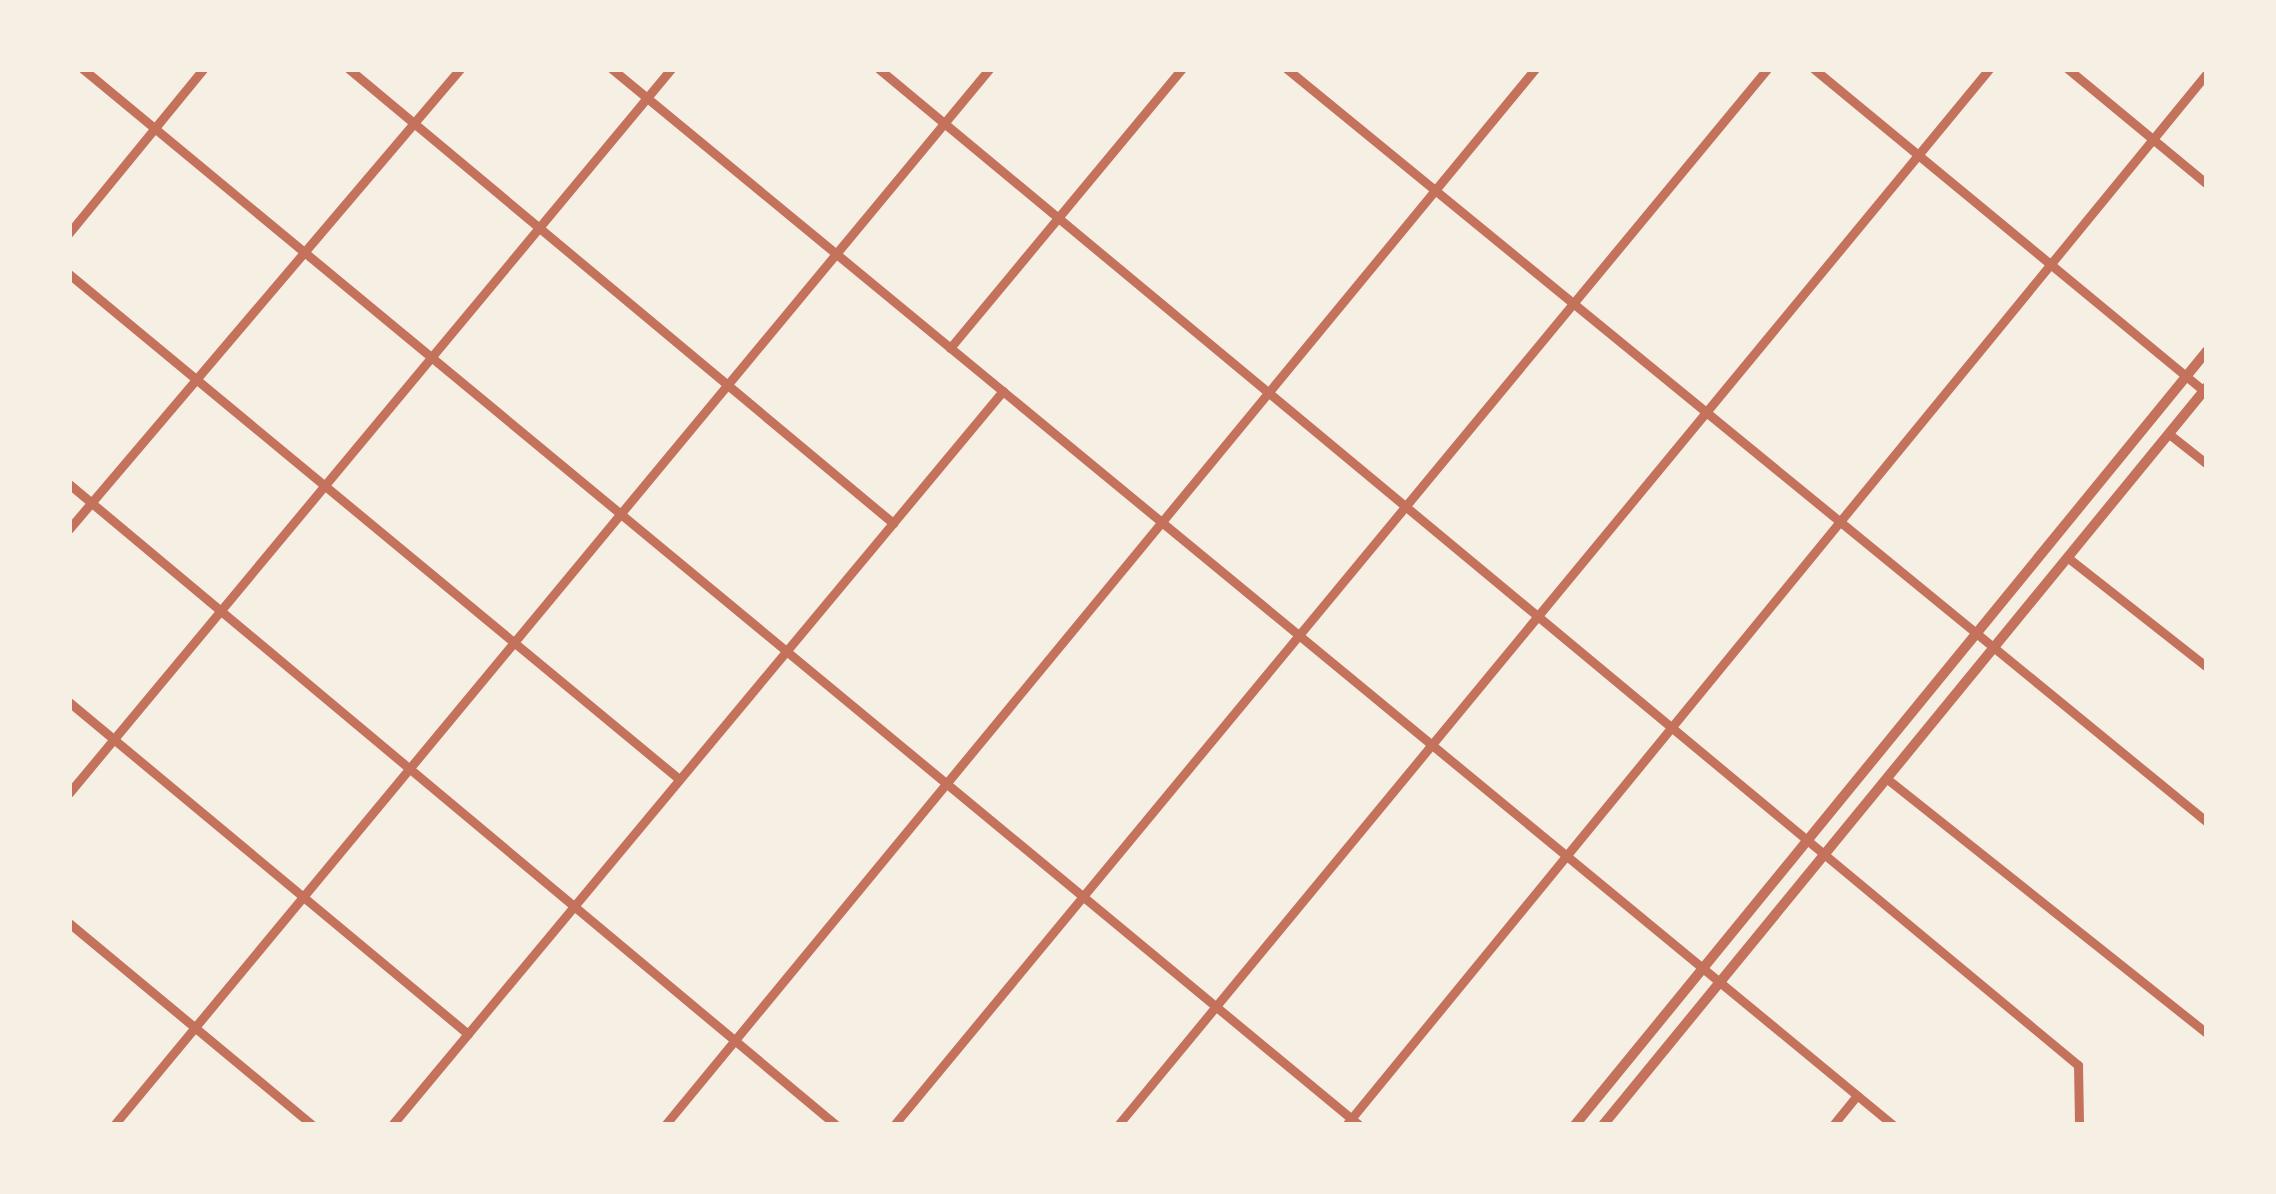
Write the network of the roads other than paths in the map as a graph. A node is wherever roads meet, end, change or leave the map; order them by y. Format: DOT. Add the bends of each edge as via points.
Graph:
graph roads {
  1 [pos="83,69"];
  2 [pos="203,69"];
  3 [pos="349,69"];
  4 [pos="460,69"];
  5 [pos="612,69"];
  6 [pos="671,69"];
  7 [pos="879,69"];
  8 [pos="988,69"];
  9 [pos="1182,69"];
  10 [pos="1287,69"];
  11 [pos="1535,69"];
  12 [pos="1767,69"];
  13 [pos="1814,69"];
  14 [pos="1989,69"];
  15 [pos="2068,69"];
  16 [pos="2207,73"];
  17 [pos="647,98"];
  18 [pos="944,123"];
  19 [pos="415,124"];
  20 [pos="155,128"];
  21 [pos="2153,139"];
  22 [pos="1918,155"];
  23 [pos="2207,184"];
  24 [pos="1433,193"];
  25 [pos="1059,218"];
  26 [pos="544,225"];
  27 [pos="69,232"];
  28 [pos="304,251"];
  29 [pos="836,254"];
  30 [pos="2050,264"];
  31 [pos="69,274"];
  32 [pos="1571,305"];
  33 [pos="950,348"];
  34 [pos="2207,351"];
  35 [pos="433,358"];
  36 [pos="2186,376"];
  37 [pos="196,379"];
  38 [pos="730,384"];
  39 [pos="2205,390"];
  40 [pos="1003,391"];
  41 [pos="1270,392"];
  42 [pos="1704,414"];
  43 [pos="2169,434"];
  44 [pos="2207,464"];
  45 [pos="69,484"];
  46 [pos="326,486"];
  47 [pos="92,502"];
  48 [pos="1406,505"];
  49 [pos="620,514"];
  50 [pos="893,523"];
  51 [pos="1162,523"];
  52 [pos="1837,523"];
  53 [pos="69,529"];
  54 [pos="2068,557"];
  55 [pos="221,610"];
  56 [pos="1539,614"];
  57 [pos="1974,634"];
  58 [pos="1298,635"];
  59 [pos="514,642"];
  60 [pos="787,650"];
  61 [pos="1992,650"];
  62 [pos="2207,667"];
  63 [pos="69,702"];
  64 [pos="1671,724"];
  65 [pos="115,739"];
  66 [pos="1431,744"];
  67 [pos="406,768"];
  68 [pos="1886,778"];
  69 [pos="679,779"];
  70 [pos="951,783"];
  71 [pos="69,793"];
  72 [pos="2207,822"];
  73 [pos="1808,836"];
  74 [pos="1826,851"];
  75 [pos="1564,854"];
  76 [pos="300,895"];
  77 [pos="1086,898"];
  78 [pos="574,908"];
  79 [pos="69,923"];
  80 [pos="1701,967"];
  81 [pos="1719,982"];
  82 [pos="1216,1007"];
  83 [pos="194,1027"];
  84 [pos="2207,1033"];
  85 [pos="468,1034"];
  86 [pos="735,1041"];
  87 [pos="1858,1096"];
  88 [pos="1352,1123"];
  89 [pos="114,1125"];
  90 [pos="312,1125"];
  91 [pos="392,1125"];
  92 [pos="664,1125"];
  93 [pos="836,1125"];
  94 [pos="894,1125"];
  95 [pos="1118,1125"];
  96 [pos="1575,1125"];
  97 [pos="1603,1125"];
  98 [pos="1833,1125"];
  99 [pos="1893,1125"];
  100 [pos="2079,1125"];
  1 -- 20 [label="street"];
  2 -- 20 [label="street"];
  3 -- 19 [label="street"];
  4 -- 19 [label="street"];
  5 -- 17 [label="street"];
  6 -- 17 [label="street"];
  7 -- 18 [label="street"];
  8 -- 18 [label="street"];
  9 -- 25 [label="street"];
  10 -- 24 [label="street"];
  11 -- 24 [label="street"];
  12 -- 32 [label="street"];
  13 -- 22 [label="street"];
  14 -- 22 [label="street"];
  15 -- 21 [label="street"];
  16 -- 21 [label="street"];
  17 -- 26 [label="street"];
  17 -- 29 [label="street"];
  18 -- 25 [label="street"];
  18 -- 29 [label="street"];
  19 -- 26 [label="street"];
  19 -- 28 [label="street"];
  20 -- 27 [label="street"];
  20 -- 28 [label="street"];
  21 -- 23 [label="street"];
  21 -- 30 [label="street"];
  22 -- 30 [label="street"];
  22 -- 42 [label="street"];
  24 -- 32 [label="street"];
  24 -- 41 [label="street"];
  25 -- 33 [label="street"];
  25 -- 41 [label="street"];
  26 -- 35 [label="street"];
  26 -- 38 [label="street"];
  28 -- 35 [label="street"];
  28 -- 37 [label="street"];
  29 -- 33 [label="street"];
  29 -- 38 [label="street"];
  30 -- 36 [label="street"];
  30 -- 52 [label="street"];
  31 -- 37 [label="street"];
  32 -- 42 [label="street"];
  32 -- 48 [label="street"];
  33 -- 40 [label="street"];
  34 -- 36 [label="street"];
  35 -- 46 [label="street"];
  35 -- 49 [label="street"];
  36 -- 39 [label="street"];
  36 -- 57 [label="street"];
  37 -- 46 [label="street"];
  37 -- 47 [label="street"];
  38 -- 49 [label="street"];
  38 -- 50 [label="street"];
  39 -- 43 [label="street"];
  40 -- 50 [label="street"];
  40 -- 51 [label="street"];
  41 -- 48 [label="street"];
  41 -- 51 [label="street"];
  42 -- 52 [label="street"];
  42 -- 56 [label="street"];
  43 -- 44 [label="street"];
  43 -- 54 [label="street"];
  45 -- 47 [label="street"];
  46 -- 55 [label="street"];
  46 -- 59 [label="street"];
  47 -- 53 [label="street"];
  47 -- 55 [label="street"];
  48 -- 56 [label="street"];
  48 -- 58 [label="street"];
  49 -- 59 [label="street"];
  49 -- 60 [label="street"];
  50 -- 60 [label="street"];
  51 -- 58 [label="street"];
  51 -- 70 [label="street"];
  52 -- 57 [label="street"];
  52 -- 64 [label="street"];
  54 -- 61 [label="street"];
  54 -- 62 [label="street"];
  55 -- 65 [label="street"];
  55 -- 67 [label="street"];
  56 -- 64 [label="street"];
  56 -- 66 [label="street"];
  57 -- 61 [label="street"];
  57 -- 73 [label="street"];
  58 -- 66 [label="street"];
  58 -- 77 [label="street"];
  59 -- 67 [label="street"];
  59 -- 69 [label="street"];
  60 -- 69 [label="street"];
  60 -- 70 [label="street"];
  61 -- 68 [label="street"];
  61 -- 72 [label="street"];
  63 -- 65 [label="street"];
  64 -- 73 [label="street"];
  64 -- 75 [label="street"];
  65 -- 71 [label="street"];
  65 -- 76 [label="street"];
  66 -- 75 [label="street"];
  66 -- 82 [label="street"];
  67 -- 76 [label="street"];
  67 -- 78 [label="street"];
  68 -- 74 [label="street"];
  68 -- 84 [label="street"];
  69 -- 78 [label="street"];
  70 -- 77 [label="street"];
  70 -- 86 [label="street"];
  73 -- 74 [label="street"];
  73 -- 80 [label="street"];
  74 -- 81 [label="street"];
  74 -- 100 [label="street" via="2078,1065"];
  75 -- 80 [label="street"];
  75 -- 88 [label="street"];
  76 -- 83 [label="street"];
  76 -- 85 [label="street"];
  77 -- 82 [label="street"];
  77 -- 94 [label="street"];
  78 -- 85 [label="street"];
  78 -- 86 [label="street"];
  79 -- 83 [label="street"];
  80 -- 81 [label="street"];
  80 -- 96 [label="street"];
  81 -- 87 [label="street"];
  81 -- 97 [label="street"];
  82 -- 88 [label="street"];
  82 -- 95 [label="street"];
  83 -- 89 [label="street"];
  83 -- 90 [label="street"];
  85 -- 91 [label="street"];
  86 -- 92 [label="street"];
  86 -- 93 [label="street"];
  87 -- 98 [label="street"];
  87 -- 99 [label="street"];
}
